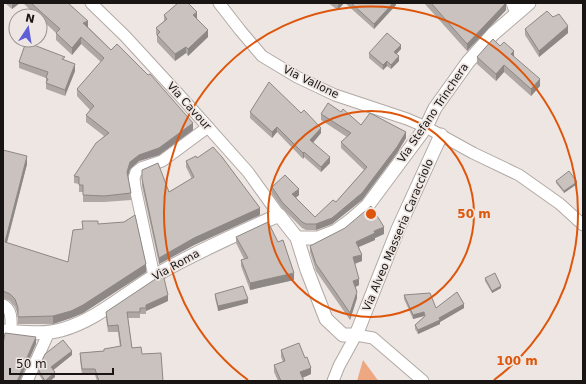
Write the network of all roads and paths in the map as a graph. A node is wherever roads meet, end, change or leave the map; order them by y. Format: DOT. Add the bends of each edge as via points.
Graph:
graph roads {
  1 [pos="92,3"];
  2 [pos="219,3"];
  3 [pos="529,3"];
  4 [pos="514,8"];
  5 [pos="208,127"];
  6 [pos="426,127"];
  7 [pos="440,135"];
  8 [pos="280,215"];
  9 [pos="583,225"];
  10 [pos="297,238"];
  11 [pos="154,276"];
  12 [pos="3,305"];
  13 [pos="7,332"];
  14 [pos="49,332"];
  15 [pos="356,335"];
  16 [pos="27,381"];
  17 [pos="333,381"];
  18 [pos="423,381"];
  1 -- 5 [label="street, Via Cavour"];
  2 -- 6 [label="street, Via Vallone" via="262,56 297,77 335,95"];
  3 -- 4 [label="street, Via Stefano Trinchera"];
  4 -- 6 [label="street, Via Stefano Trinchera" via="468,62 434,108"];
  5 -- 8 [label="street, Via Cavour" via="248,172"];
  5 -- 11 [label="street" via="162,161 136,172 134,178"];
  6 -- 7 [label="street, Via Vallone"];
  6 -- 10 [label="street, Via Stefano Trinchera" via="368,205 351,220 336,232 318,238"];
  7 -- 9 [label="street, Via Vallone" via="519,175 560,204"];
  7 -- 15 [label="street, Via Alveo Masseria Caracciolo" via="398,229"];
  8 -- 10 [label="street"];
  8 -- 11 [label="street, Via Roma" via="203,249"];
  10 -- 15 [label="street" via="326,319 342,335"];
  11 -- 14 [label="street, Via Roma" via="78,325"];
  12 -- 13 [label="street" via="10,311"];
  13 -- 14 [label="street, Via Roma"];
  14 -- 16 [label="street"];
  15 -- 17 [label="street"];
  15 -- 18 [label="street" via="373,338"];
}
